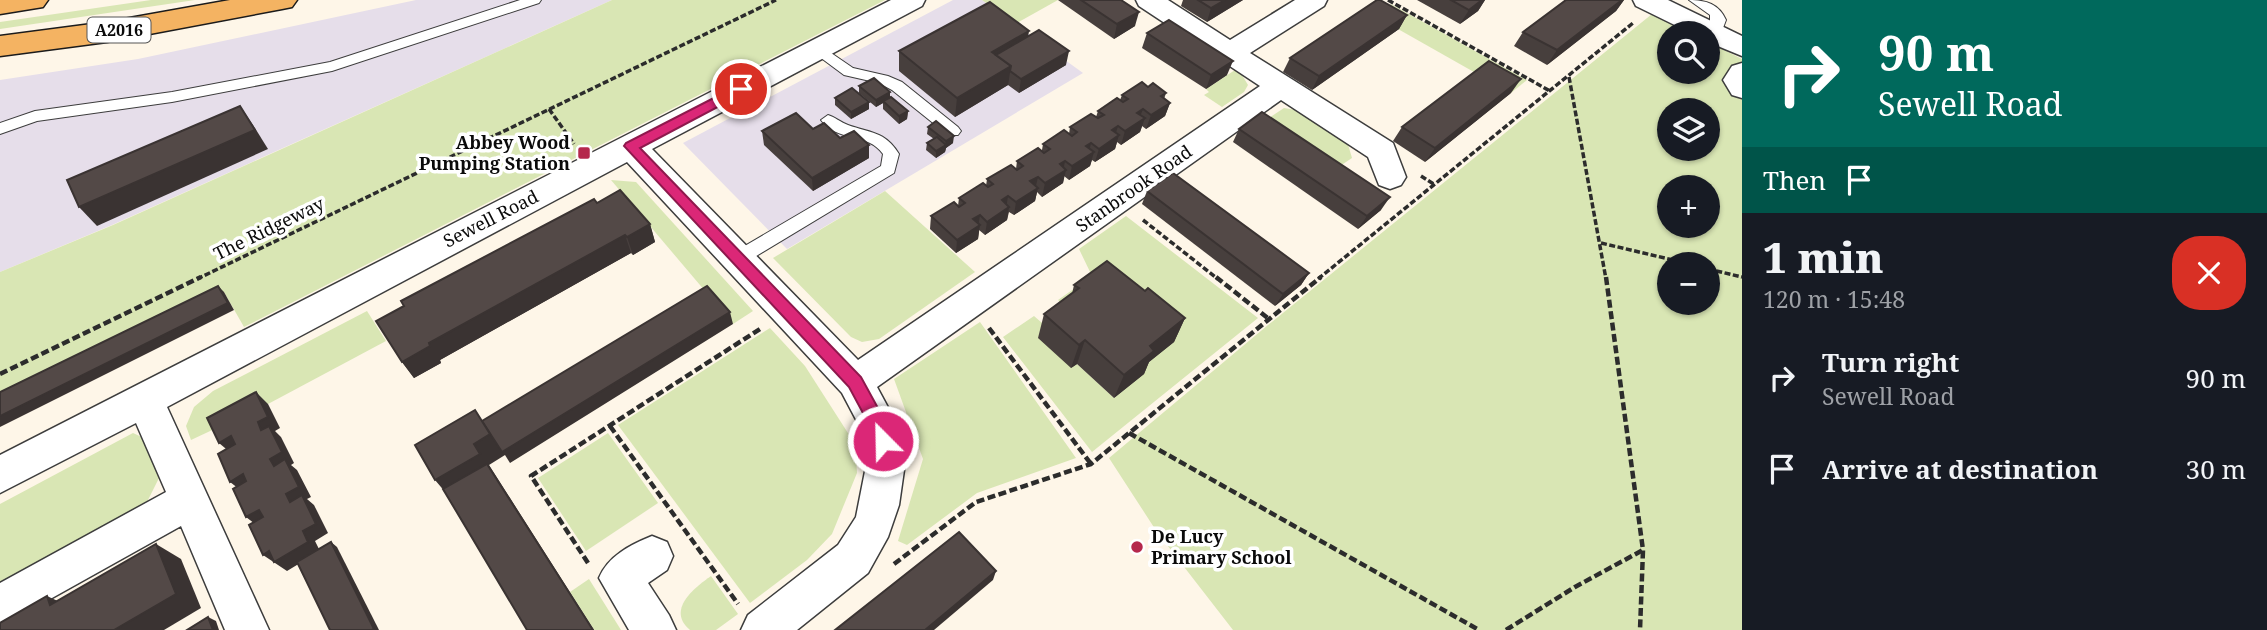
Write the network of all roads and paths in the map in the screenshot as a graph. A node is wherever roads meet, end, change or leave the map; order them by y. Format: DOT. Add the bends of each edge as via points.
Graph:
graph roads {
  1 [pos="33,0"];
  2 [pos="282,0"];
  3 [pos="534,0"];
  4 [pos="776,0"];
  5 [pos="912,0"];
  6 [pos="1149,0"];
  7 [pos="1314,0"];
  8 [pos="1388,0"];
  9 [pos="1696,0"];
  10 [pos="1651,2"];
  11 [pos="0,5"];
  12 [pos="1690,21"];
  13 [pos="1719,21"];
  14 [pos="1720,36"];
  15 [pos="0,46"];
  16 [pos="1742,47"];
  17 [pos="818,49"];
  18 [pos="1231,52"];
  19 [pos="1742,73"];
  20 [pos="1569,77"];
  21 [pos="1282,85"];
  22 [pos="1742,88"];
  23 [pos="1550,92"];
  24 [pos="549,109"];
  25 [pos="828,120"];
  26 [pos="0,129"];
  27 [pos="953,131"];
  28 [pos="575,144"];
  29 [pos="631,146"];
  30 [pos="1391,190"];
  31 [pos="1117,200"];
  32 [pos="1403,211"];
  33 [pos="1601,243"];
  34 [pos="1657,256"];
  35 [pos="737,259"];
  36 [pos="1720,272"];
  37 [pos="1742,277"];
  38 [pos="970,303"];
  39 [pos="787,312"];
  40 [pos="1269,319"];
  41 [pos="0,374"];
  42 [pos="855,382"];
  43 [pos="145,400"];
  44 [pos="610,426"];
  45 [pos="1129,433"];
  46 [pos="1091,464"];
  47 [pos="0,475"];
  48 [pos="189,500"];
  49 [pos="1643,551"];
  50 [pos="853,559"];
  51 [pos="636,567"];
  52 [pos="0,606"];
  53 [pos="751,619"];
  54 [pos="247,630"];
  55 [pos="654,630"];
  56 [pos="1479,630"];
  57 [pos="1506,630"];
  58 [pos="1640,630"];
  1 -- 11 [label="main road"];
  2 -- 15 [label="main road, A2016"];
  3 -- 26 [label="lane" via="332,66 172,97 35,116"];
  4 -- 24 [label="path, The Ridgeway"];
  5 -- 17 [label="street, Sewell Road"];
  6 -- 18 [label="street"];
  7 -- 18 [label="street"];
  8 -- 23 [label="path"];
  9 -- 13 [label="lane" via="1716,13"];
  10 -- 12 [label="street"];
  10 -- 20 [label="path"];
  14 -- 16 [label="street"];
  17 -- 27 [label="lane" via="849,72 897,86"];
  17 -- 29 [label="street, Sewell Road"];
  18 -- 21 [label="street"];
  19 -- 22 [label="street" via="1737,80"];
  20 -- 23 [label="path"];
  20 -- 33 [label="path"];
  21 -- 30 [label="street" via="1382,150"];
  21 -- 31 [label="street, Stanbrook Road"];
  23 -- 32 [label="path"];
  24 -- 28 [label="path"];
  24 -- 41 [label="path, The Ridgeway"];
  25 -- 35 [label="lane" via="845,132 881,141 891,154 888,169"];
  29 -- 35 [label="street"];
  29 -- 43 [label="street, Sewell Road"];
  30 -- 32 [label="path"];
  31 -- 38 [label="street, Stanbrook Road"];
  31 -- 40 [label="path"];
  32 -- 40 [label="path"];
  33 -- 34 [label="path"];
  33 -- 49 [label="path"];
  35 -- 39 [label="street"];
  36 -- 37 [label="path"];
  38 -- 42 [label="street, Stanbrook Road"];
  38 -- 46 [label="path"];
  39 -- 42 [label="street"];
  39 -- 44 [label="path"];
  40 -- 45 [label="path"];
  42 -- 50 [label="street" via="879,426 887,456 874,524"];
  43 -- 47 [label="street, Sewell Road"];
  43 -- 48 [label="street"];
  44 -- 51 [label="path" via="531,476 591,568"];
  44 -- 53 [label="path"];
  45 -- 46 [label="path"];
  45 -- 56 [label="path"];
  46 -- 50 [label="path" via="976,502 881,574"];
  48 -- 52 [label="street"];
  48 -- 54 [label="street"];
  49 -- 57 [label="path"];
  49 -- 58 [label="path"];
  50 -- 53 [label="street"];
  51 -- 55 [label="street"];
}
